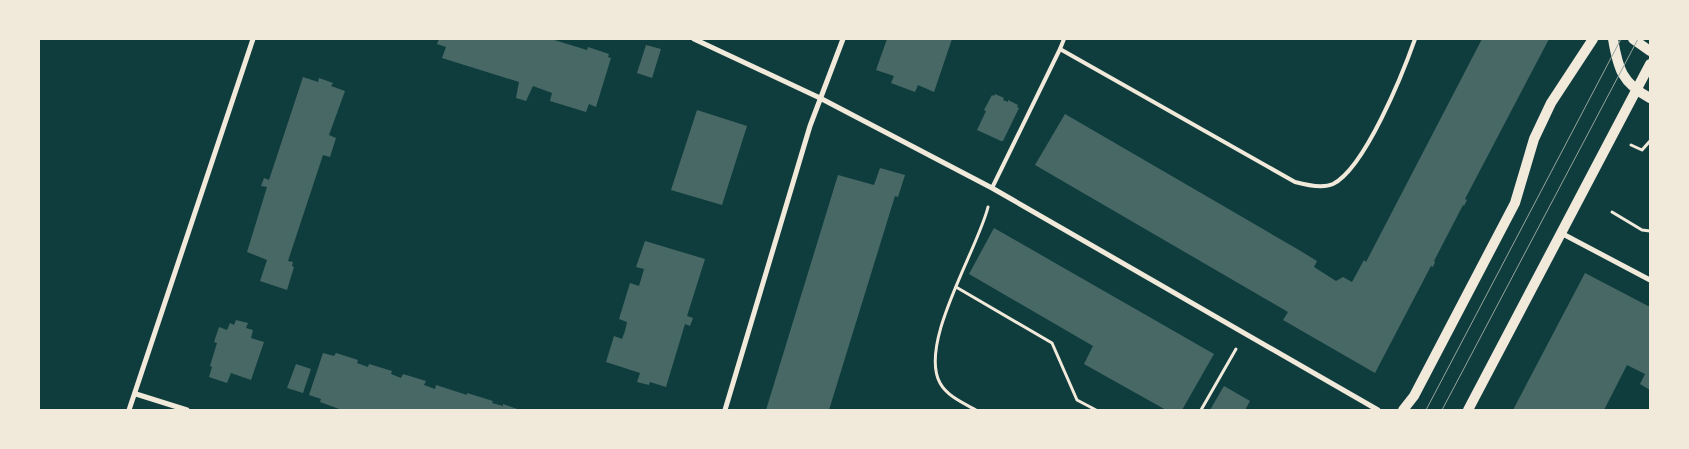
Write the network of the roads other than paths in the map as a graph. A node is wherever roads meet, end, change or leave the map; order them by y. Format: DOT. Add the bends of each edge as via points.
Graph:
graph roads {
  1 [pos="253,39"];
  2 [pos="694,39"];
  3 [pos="843,39"];
  4 [pos="1064,39"];
  5 [pos="1415,39"];
  6 [pos="1593,39"];
  7 [pos="1613,39"];
  8 [pos="1633,39"];
  9 [pos="1060,49"];
  10 [pos="1650,51"];
  11 [pos="1650,64"];
  12 [pos="1636,90"];
  13 [pos="820,98"];
  14 [pos="1650,98"];
  15 [pos="992,188"];
  16 [pos="1561,233"];
  17 [pos="1650,280"];
  18 [pos="136,394"];
  19 [pos="129,410"];
  20 [pos="187,410"];
  21 [pos="725,410"];
  22 [pos="1378,410"];
  23 [pos="1403,410"];
  24 [pos="1468,410"];
  1 -- 18 [label="street"];
  2 -- 13 [label="street"];
  3 -- 13 [label="street"];
  4 -- 9 [label="lane"];
  5 -- 9 [label="lane" via="1392,98 1354,166 1332,184 1314,186 1295,182"];
  6 -- 23 [label="main road" via="1552,103 1534,139 1515,203 1414,396"];
  7 -- 12 [label="main road" via="1621,70"];
  8 -- 10 [label="main road"];
  9 -- 15 [label="lane"];
  11 -- 12 [label="main road"];
  12 -- 14 [label="main road"];
  12 -- 16 [label="main road"];
  13 -- 15 [label="street"];
  13 -- 21 [label="street"];
  15 -- 22 [label="street"];
  16 -- 17 [label="street"];
  16 -- 24 [label="main road"];
  18 -- 19 [label="street"];
  18 -- 20 [label="street"];
}
